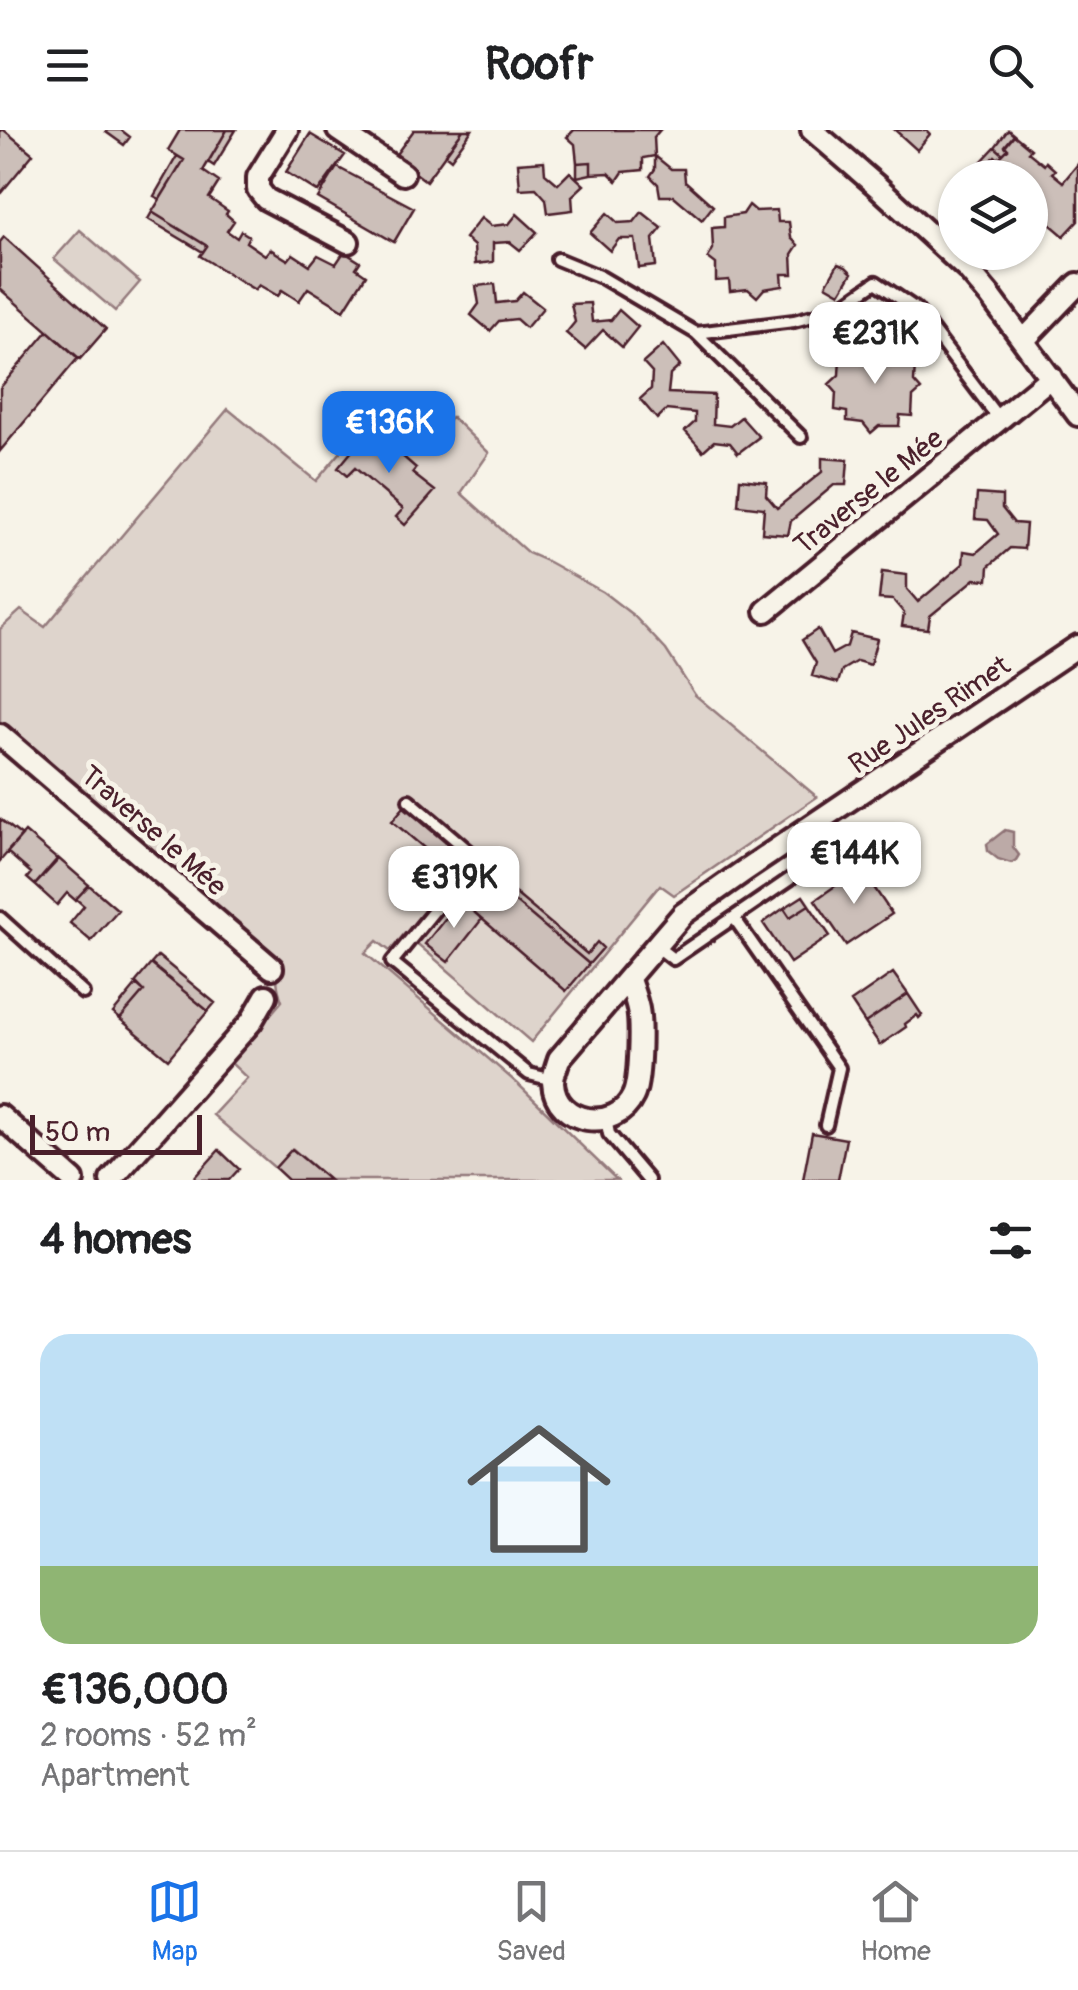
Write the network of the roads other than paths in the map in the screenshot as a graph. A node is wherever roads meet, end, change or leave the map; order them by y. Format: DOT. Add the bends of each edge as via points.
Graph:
graph roads {
  1 [pos="287,130"];
  2 [pos="338,130"];
  3 [pos="812,130"];
  4 [pos="403,174"];
  5 [pos="348,242"];
  6 [pos="558,258"];
  7 [pos="1078,284"];
  8 [pos="696,334"];
  9 [pos="1024,340"];
  10 [pos="1051,377"];
  11 [pos="1078,415"];
  12 [pos="999,420"];
  13 [pos="801,437"];
  14 [pos="766,610"];
  15 [pos="1078,646"];
  16 [pos="0,735"];
  17 [pos="409,800"];
  18 [pos="790,879"];
  19 [pos="0,918"];
  20 [pos="734,919"];
  21 [pos="656,946"];
  22 [pos="272,968"];
  23 [pos="629,979"];
  24 [pos="83,993"];
  25 [pos="266,996"];
  26 [pos="553,1080"];
  27 [pos="0,1116"];
  28 [pos="606,1119"];
  29 [pos="826,1126"];
  30 [pos="64,1177"];
  31 [pos="111,1180"];
  32 [pos="648,1180"];
  1 -- 5 [label="street" via="258,188 266,200"];
  2 -- 4 [label="street"];
  3 -- 9 [label="street" via="968,270"];
  6 -- 8 [label="lane"];
  7 -- 9 [label="street"];
  8 -- 12 [label="lane" via="836,310 876,282 916,309"];
  8 -- 13 [label="lane"];
  9 -- 10 [label="street"];
  10 -- 11 [label="street"];
  10 -- 12 [label="street, Traverse le Mée"];
  12 -- 14 [label="street, Traverse le Mée"];
  15 -- 21 [label="street, Rue Jules Rimet" via="704,899"];
  16 -- 22 [label="street, Traverse le Mée"];
  17 -- 26 [label="lane" via="477,858 392,962 529,1074"];
  18 -- 20 [label="lane"];
  19 -- 24 [label="lane"];
  20 -- 21 [label="lane" via="673,960"];
  20 -- 29 [label="lane" via="839,1068"];
  21 -- 23 [label="street, Rue Jules Rimet"];
  23 -- 26 [label="street, Rue Jules Rimet" via="559,1059"];
  23 -- 28 [label="street" via="639,1013 636,1082 623,1110"];
  25 -- 31 [label="street" via="251,1022"];
  26 -- 28 [label="street" via="567,1111 590,1121"];
  27 -- 30 [label="street"];
  28 -- 32 [label="lane" via="609,1134"];
}
